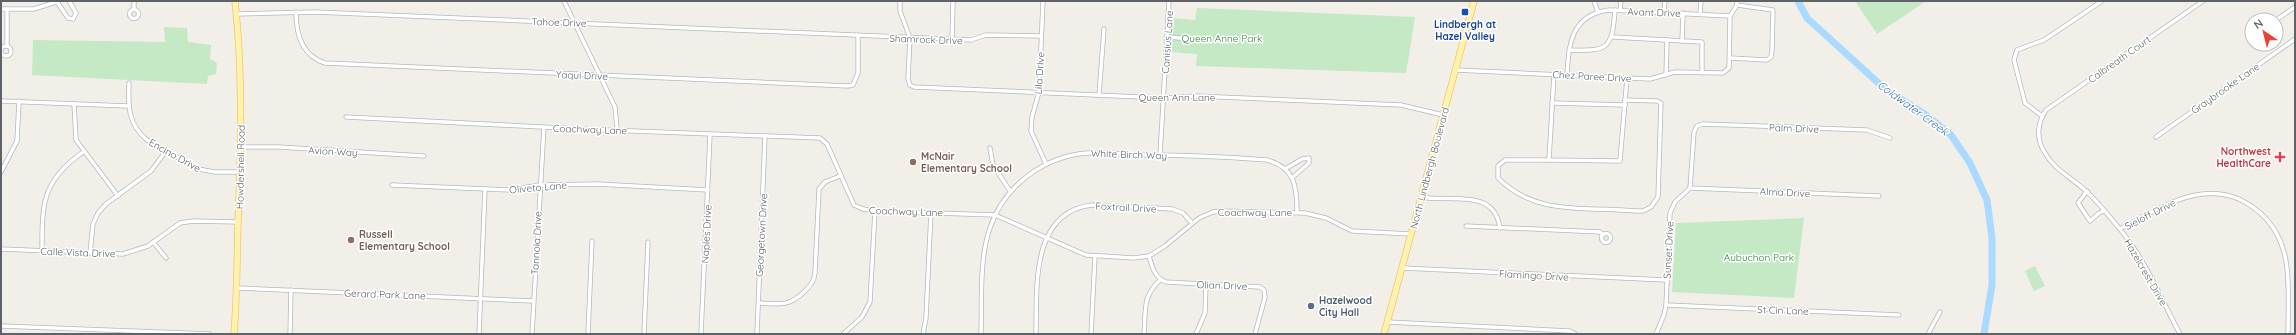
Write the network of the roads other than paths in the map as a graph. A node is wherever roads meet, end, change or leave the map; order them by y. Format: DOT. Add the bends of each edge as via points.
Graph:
graph roads {
  1 [pos="58,1"];
  2 [pos="69,1"];
  3 [pos="134,1"];
  4 [pos="235,1"];
  5 [pos="564,1"];
  6 [pos="900,1"];
  7 [pos="953,1"];
  8 [pos="1043,1"];
  9 [pos="1169,1"];
  10 [pos="1474,1"];
  11 [pos="1594,1"];
  12 [pos="1621,1"];
  13 [pos="1665,1"];
  14 [pos="1701,1"];
  15 [pos="2102,1"];
  16 [pos="2203,1"];
  17 [pos="1737,3"];
  18 [pos="2295,7"];
  19 [pos="7,9"];
  20 [pos="134,9"];
  21 [pos="1,10"];
  22 [pos="1615,10"];
  23 [pos="1620,10"];
  24 [pos="296,12"];
  25 [pos="1598,12"];
  26 [pos="1664,12"];
  27 [pos="1683,13"];
  28 [pos="236,14"];
  29 [pos="1700,14"];
  30 [pos="2284,15"];
  31 [pos="1730,16"];
  32 [pos="575,23"];
  33 [pos="1104,29"];
  34 [pos="858,36"];
  35 [pos="1041,36"];
  36 [pos="883,37"];
  37 [pos="1168,37"];
  38 [pos="1613,37"];
  39 [pos="910,38"];
  40 [pos="1191,38"];
  41 [pos="2295,39"];
  42 [pos="952,40"];
  43 [pos="1667,40"];
  44 [pos="1682,41"];
  45 [pos="7,46"];
  46 [pos="1569,50"];
  47 [pos="1730,58"];
  48 [pos="1456,70"];
  49 [pos="1702,73"];
  50 [pos="1554,74"];
  51 [pos="1567,74"];
  52 [pos="1666,75"];
  53 [pos="600,76"];
  54 [pos="1627,78"];
  55 [pos="129,83"];
  56 [pos="910,85"];
  57 [pos="906,89"];
  58 [pos="1039,92"];
  59 [pos="1099,95"];
  60 [pos="1163,98"];
  61 [pos="1625,100"];
  62 [pos="1,101"];
  63 [pos="19,101"];
  64 [pos="1552,103"];
  65 [pos="74,104"];
  66 [pos="1625,105"];
  67 [pos="128,106"];
  68 [pos="1443,115"];
  69 [pos="2042,116"];
  70 [pos="346,117"];
  71 [pos="2040,121"];
  72 [pos="544,127"];
  73 [pos="617,130"];
  74 [pos="710,135"];
  75 [pos="765,136"];
  76 [pos="2156,136"];
  77 [pos="1890,138"];
  78 [pos="241,147"];
  79 [pos="990,148"];
  80 [pos="166,151"];
  81 [pos="83,152"];
  82 [pos="1160,155"];
  83 [pos="424,156"];
  84 [pos="1549,160"];
  85 [pos="1046,164"];
  86 [pos="2,165"];
  87 [pos="1285,169"];
  88 [pos="1,172"];
  89 [pos="240,172"];
  90 [pos="840,176"];
  91 [pos="1292,178"];
  92 [pos="392,184"];
  93 [pos="539,185"];
  94 [pos="1690,188"];
  95 [pos="485,189"];
  96 [pos="708,190"];
  97 [pos="1010,191"];
  98 [pos="2087,191"];
  99 [pos="118,196"];
  100 [pos="1879,196"];
  101 [pos="1421,197"];
  102 [pos="875,211"];
  103 [pos="2104,211"];
  104 [pos="931,212"];
  105 [pos="1297,212"];
  106 [pos="995,215"];
  107 [pos="238,222"];
  108 [pos="1192,223"];
  109 [pos="1466,226"];
  110 [pos="1500,228"];
  111 [pos="2120,229"];
  112 [pos="1411,234"];
  113 [pos="1603,235"];
  114 [pos="1046,238"];
  115 [pos="592,240"];
  116 [pos="153,242"];
  117 [pos="648,242"];
  118 [pos="1,249"];
  119 [pos="42,250"];
  120 [pos="90,253"];
  121 [pos="1149,256"];
  122 [pos="1095,257"];
  123 [pos="166,258"];
  124 [pos="1402,268"];
  125 [pos="1160,280"];
  126 [pos="1666,280"];
  127 [pos="1206,285"];
  128 [pos="238,288"];
  129 [pos="291,290"];
  130 [pos="480,298"];
  131 [pos="533,300"];
  132 [pos="759,303"];
  133 [pos="1666,305"];
  134 [pos="1940,312"];
  135 [pos="1899,315"];
  136 [pos="1387,322"];
  137 [pos="1,326"];
  138 [pos="210,334"];
  139 [pos="234,334"];
  140 [pos="290,334"];
  141 [pos="479,334"];
  142 [pos="532,334"];
  143 [pos="588,334"];
  144 [pos="644,334"];
  145 [pos="701,334"];
  146 [pos="757,334"];
  147 [pos="843,334"];
  148 [pos="923,334"];
  149 [pos="981,334"];
  150 [pos="1036,334"];
  151 [pos="1091,334"];
  152 [pos="1144,334"];
  153 [pos="1196,334"];
  154 [pos="1255,334"];
  155 [pos="1384,334"];
  156 [pos="1575,334"];
  157 [pos="1656,334"];
  158 [pos="1928,334"];
  159 [pos="2180,334"];
  160 [pos="2288,334"];
  1 -- 2 [label="street" via="66,15 73,19 76,13"];
  1 -- 19 [label="street" via="34,9"];
  3 -- 20 [label="street"];
  4 -- 28 [label="main road, Howdershell Road"];
  5 -- 32 [label="street"];
  6 -- 39 [label="street" via="900,11"];
  7 -- 42 [label="street"];
  8 -- 35 [label="street, Lila Drive"];
  9 -- 37 [label="street, Canisius Lane"];
  10 -- 48 [label="main road, North Lindbergh Boulevard"];
  11 -- 25 [label="street"];
  12 -- 23 [label="street"];
  13 -- 26 [label="street"];
  14 -- 29 [label="street"];
  15 -- 69 [label="street" via="2044,40 2017,50 2014,60 2025,103"];
  16 -- 69 [label="street, Calbreath Court" via="2053,105"];
  17 -- 31 [label="street"];
  17 -- 47 [label="street" via="1773,10 1772,54 1767,60"];
  18 -- 30 [label="street"];
  19 -- 21 [label="street"];
  19 -- 45 [label="street"];
  22 -- 23 [label="street, Avant Drive"];
  22 -- 25 [label="street, Avant Drive"];
  22 -- 38 [label="street"];
  23 -- 26 [label="street, Avant Drive"];
  24 -- 28 [label="street, Tahoe Drive"];
  24 -- 32 [label="street, Tahoe Drive"];
  24 -- 53 [label="street, Yaqui Drive" via="297,30 305,50 311,57 325,63"];
  25 -- 46 [label="street" via="1577,28 1570,40"];
  26 -- 27 [label="street, Avant Drive"];
  27 -- 29 [label="street, Avant Drive"];
  27 -- 44 [label="street"];
  28 -- 78 [label="main road, Howdershell Road"];
  29 -- 31 [label="street, Avant Drive"];
  31 -- 47 [label="street"];
  32 -- 34 [label="street, Tahoe Drive"];
  32 -- 53 [label="street"];
  33 -- 59 [label="street"];
  34 -- 36 [label="street, Tahoe Drive"];
  34 -- 53 [label="street, Yaqui Drive" via="857,79 853,85 848,86"];
  35 -- 42 [label="street, Shamrock Drive" via="986,35 971,40"];
  35 -- 58 [label="street, Lila Drive"];
  36 -- 39 [label="street, Shamrock Drive"];
  37 -- 40 [label="street"];
  37 -- 60 [label="street, Canisius Lane"];
  38 -- 43 [label="street"];
  38 -- 46 [label="street" via="1605,46 1594,51"];
  39 -- 42 [label="street, Shamrock Drive"];
  39 -- 56 [label="street"];
  41 -- 76 [label="street, Graybrooke Lane"];
  43 -- 44 [label="street"];
  43 -- 52 [label="street"];
  44 -- 49 [label="street" via="1702,42"];
  46 -- 51 [label="street"];
  47 -- 49 [label="street, Chez Paree Drive" via="1727,71"];
  48 -- 50 [label="street, Chez Paree Drive"];
  48 -- 68 [label="main road, North Lindbergh Boulevard"];
  49 -- 52 [label="street, Chez Paree Drive" via="1675,72"];
  50 -- 51 [label="street, Chez Paree Drive"];
  50 -- 64 [label="street"];
  51 -- 54 [label="street, Chez Paree Drive"];
  52 -- 54 [label="street, Chez Paree Drive" via="1650,79"];
  53 -- 73 [label="street" via="615,107"];
  54 -- 61 [label="street"];
  55 -- 67 [label="street, Encino Drive"];
  56 -- 57 [label="street"];
  56 -- 58 [label="street, Queen Ann Lane"];
  58 -- 59 [label="street, Queen Ann Lane"];
  58 -- 85 [label="street, Lila Drive" via="1031,130"];
  59 -- 60 [label="street, Queen Ann Lane"];
  60 -- 68 [label="street, Queen Ann Lane" via="1196,96 1401,105"];
  60 -- 82 [label="street, Canisius Lane"];
  61 -- 66 [label="street"];
  61 -- 84 [label="street" via="1657,101 1661,104 1659,192 1651,207 1636,211 1541,205 1506,186 1498,178 1498,166 1505,160"];
  62 -- 63 [label="street"];
  63 -- 65 [label="street"];
  63 -- 86 [label="street" via="17,142"];
  64 -- 66 [label="street"];
  64 -- 84 [label="street"];
  65 -- 67 [label="street"];
  65 -- 81 [label="street" via="74,134"];
  66 -- 84 [label="street" via="1620,161"];
  67 -- 80 [label="street, Encino Drive" via="130,118 140,134"];
  68 -- 101 [label="main road, North Lindbergh Boulevard"];
  69 -- 71 [label="street, Calbreath Court"];
  70 -- 72 [label="street, Coachway Lane"];
  71 -- 98 [label="street, Hazelcrest Drive" via="2038,133 2044,152 2062,173"];
  72 -- 73 [label="street, Coachway Lane"];
  72 -- 93 [label="street, Tannoia Drive"];
  73 -- 74 [label="street, Coachway Lane"];
  74 -- 75 [label="street, Coachway Lane"];
  74 -- 96 [label="street, Naples Drive"];
  75 -- 90 [label="street, Coachway Lane" via="825,140"];
  75 -- 132 [label="street, Georgetown Drive"];
  77 -- 94 [label="street, Palm Drive" via="1867,130 1703,124 1697,126 1694,132"];
  78 -- 83 [label="street, Avion Way"];
  78 -- 89 [label="main road, Howdershell Road"];
  79 -- 97 [label="street" via="993,165"];
  80 -- 89 [label="street, Encino Drive" via="198,169"];
  80 -- 99 [label="street" via="151,171"];
  81 -- 99 [label="street"];
  81 -- 119 [label="street" via="60,172 47,193 43,208"];
  82 -- 85 [label="street, White Birch Way" via="1086,153"];
  82 -- 87 [label="street, White Birch Way" via="1267,160"];
  85 -- 97 [label="street, White Birch Way"];
  86 -- 88 [label="street"];
  87 -- 91 [label="street, White Birch Way"];
  87 -- 91 [label="street" via="1302,159 1309,158 1309,164"];
  89 -- 107 [label="main road, Howdershell Road"];
  90 -- 102 [label="street, Coachway Lane" via="854,204"];
  90 -- 132 [label="street" via="825,182 820,190 815,273 812,284 789,303"];
  91 -- 105 [label="street, White Birch Way" via="1296,190"];
  92 -- 95 [label="street, Oliveto Lane"];
  93 -- 95 [label="street, Oliveto Lane" via="512,190"];
  93 -- 96 [label="street, Oliveto Lane" via="597,184"];
  93 -- 131 [label="street, Tannoia Drive"];
  94 -- 100 [label="street, Alma Drive"];
  94 -- 126 [label="street, Sunset Drive" via="1675,202 1670,213"];
  95 -- 130 [label="street"];
  96 -- 145 [label="street, Naples Drive"];
  97 -- 106 [label="street, White Birch Way"];
  98 -- 103 [label="street, Hazelcrest Drive"];
  98 -- 103 [label="street" via="2078,203 2090,221"];
  99 -- 120 [label="street" via="106,204 95,218"];
  101 -- 110 [label="street" via="1482,202 1494,212"];
  101 -- 112 [label="main road, North Lindbergh Boulevard"];
  102 -- 104 [label="street, Coachway Lane"];
  102 -- 147 [label="street" via="870,302 862,317"];
  103 -- 111 [label="street, Hazelcrest Drive"];
  104 -- 106 [label="street, Coachway Lane"];
  104 -- 148 [label="street" via="926,328"];
  105 -- 108 [label="street, Coachway Lane" via="1221,211 1212,212"];
  105 -- 112 [label="street, Coachway Lane" via="1326,218 1352,231"];
  106 -- 114 [label="street, Coachway Lane"];
  106 -- 149 [label="street, White Birch Way" via="985,248"];
  107 -- 116 [label="street, Calle Vista Drive" via="186,222 170,229"];
  107 -- 128 [label="main road, Howdershell Road"];
  108 -- 114 [label="street, Foxtrail Drive" via="1183,213 1172,209 1088,206 1063,216"];
  108 -- 121 [label="street, Coachway Lane"];
  109 -- 110 [label="street"];
  110 -- 113 [label="street" via="1600,232"];
  111 -- 159 [label="street, Hazelcrest Drive" via="2134,249"];
  111 -- 160 [label="street, Sieloff Drive" via="2174,200 2194,194 2230,195 2249,204 2264,215 2276,230 2282,246 2286,262"];
  112 -- 124 [label="main road, North Lindbergh Boulevard"];
  114 -- 122 [label="street, Coachway Lane"];
  114 -- 150 [label="street, Foxtrail Drive" via="1038,267"];
  115 -- 143 [label="street"];
  116 -- 120 [label="street, Calle Vista Drive" via="129,253"];
  116 -- 123 [label="street"];
  117 -- 144 [label="street"];
  118 -- 119 [label="street, Calle Vista Drive"];
  119 -- 120 [label="street, Calle Vista Drive"];
  121 -- 122 [label="street, Coachway Lane"];
  121 -- 125 [label="street"];
  122 -- 151 [label="street"];
  124 -- 126 [label="street, Flamingo Drive"];
  124 -- 136 [label="main road, North Lindbergh Boulevard"];
  125 -- 127 [label="street, Olian Drive" via="1172,284"];
  125 -- 152 [label="street" via="1146,299"];
  126 -- 133 [label="street, Sunset Drive"];
  127 -- 153 [label="street" via="1205,313"];
  127 -- 154 [label="street, Olian Drive" via="1254,286 1264,290 1264,300"];
  128 -- 129 [label="street, Gerard Park Lane"];
  128 -- 139 [label="main road, Howdershell Road"];
  129 -- 130 [label="street, Gerard Park Lane"];
  129 -- 140 [label="street"];
  130 -- 131 [label="street, Gerard Park Lane"];
  130 -- 141 [label="street"];
  131 -- 142 [label="street, Tannoia Drive"];
  132 -- 146 [label="street, Georgetown Drive"];
  133 -- 135 [label="street, St Cin Lane"];
  133 -- 157 [label="street, Sunset Drive"];
  134 -- 158 [label="street"];
  136 -- 155 [label="main road, North Lindbergh Boulevard"];
  136 -- 156 [label="street"];
  137 -- 138 [label="street"];
}
